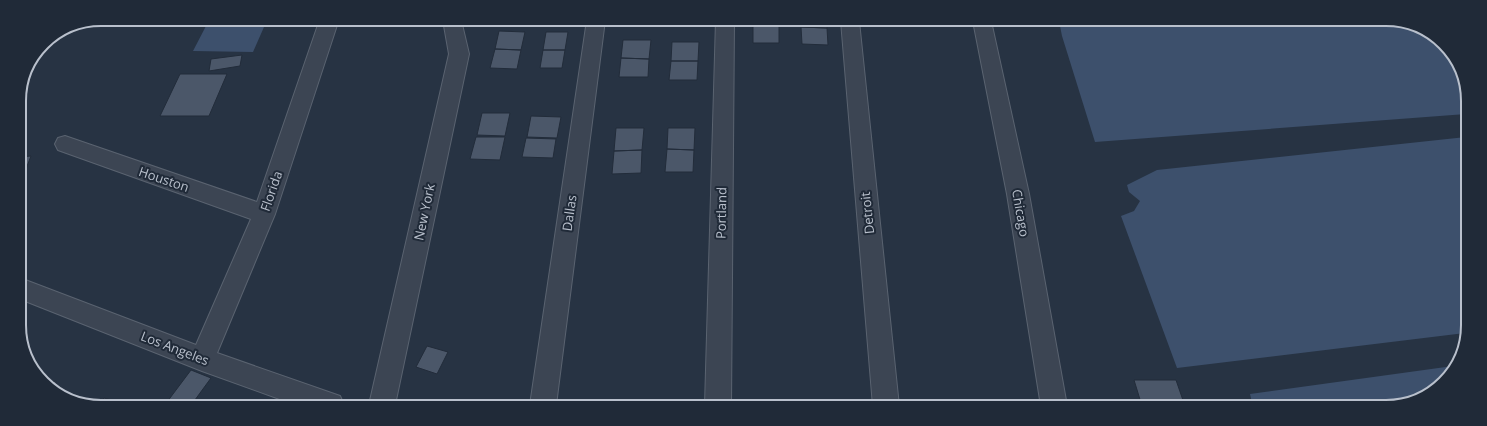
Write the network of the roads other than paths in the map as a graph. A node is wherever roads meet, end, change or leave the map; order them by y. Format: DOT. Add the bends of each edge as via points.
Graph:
graph roads {
  1 [pos="328,26"];
  2 [pos="453,26"];
  3 [pos="595,26"];
  4 [pos="725,26"];
  5 [pos="850,26"];
  6 [pos="983,26"];
  7 [pos="64,144"];
  8 [pos="264,214"];
  9 [pos="26,290"];
  10 [pos="202,359"];
  11 [pos="317,400"];
  12 [pos="383,400"];
  13 [pos="544,400"];
  14 [pos="718,400"];
  15 [pos="885,400"];
  16 [pos="1053,400"];
  1 -- 8 [label="street, Florida"];
  2 -- 12 [label="street, New York" via="459,54"];
  3 -- 13 [label="street, Dallas"];
  4 -- 14 [label="street, Portland"];
  5 -- 15 [label="street, Detroit"];
  6 -- 16 [label="street, Chicago" via="1018,194"];
  7 -- 8 [label="street, Houston"];
  8 -- 10 [label="street, Florida"];
  9 -- 10 [label="street, Los Angeles"];
  10 -- 11 [label="street, Los Angeles"];
}
